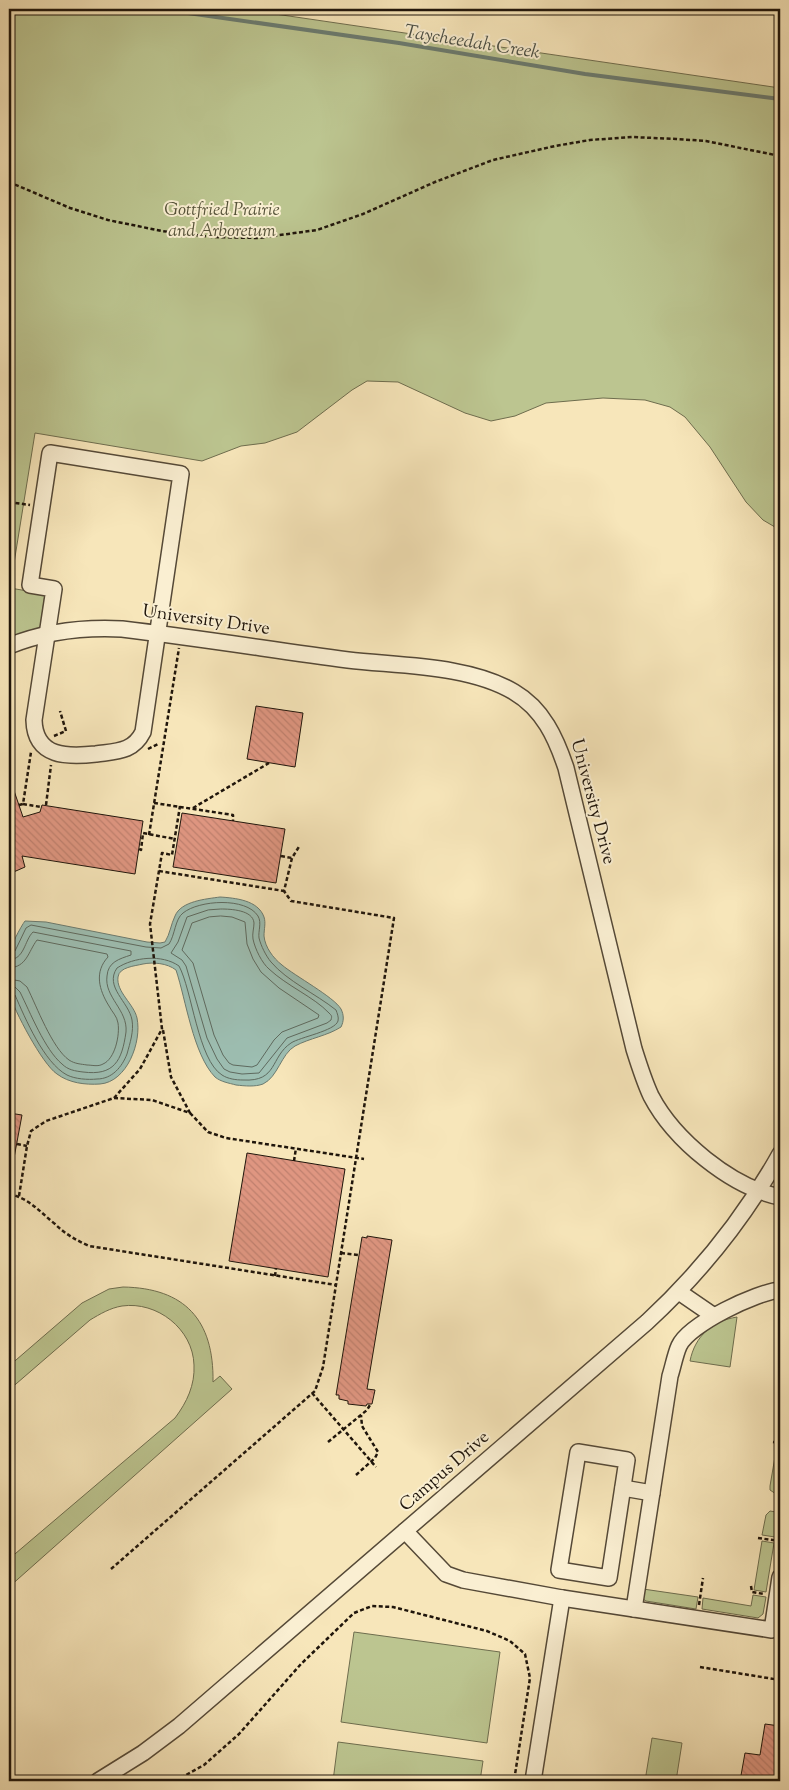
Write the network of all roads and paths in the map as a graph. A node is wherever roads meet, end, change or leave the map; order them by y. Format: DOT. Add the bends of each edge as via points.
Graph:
graph roads {
  1 [pos="780,156"];
  2 [pos="9,182"];
  3 [pos="9,502"];
  4 [pos="42,505"];
  5 [pos="48,633"];
  6 [pos="157,633"];
  7 [pos="181,637"];
  8 [pos="9,646"];
  9 [pos="60,711"];
  10 [pos="44,744"];
  11 [pos="163,746"];
  12 [pos="144,752"];
  13 [pos="269,763"];
  14 [pos="57,764"];
  15 [pos="154,802"];
  16 [pos="24,804"];
  17 [pos="20,805"];
  18 [pos="46,805"];
  19 [pos="180,806"];
  20 [pos="41,807"];
  21 [pos="194,808"];
  22 [pos="232,821"];
  23 [pos="149,834"];
  24 [pos="175,839"];
  25 [pos="300,845"];
  26 [pos="139,850"];
  27 [pos="281,856"];
  28 [pos="292,858"];
  29 [pos="159,871"];
  30 [pos="284,891"];
  31 [pos="162,1029"];
  32 [pos="114,1098"];
  33 [pos="190,1112"];
  34 [pos="17,1144"];
  35 [pos="27,1146"];
  36 [pos="296,1148"];
  37 [pos="780,1154"];
  38 [pos="356,1158"];
  39 [pos="364,1159"];
  40 [pos="294,1161"];
  41 [pos="759,1191"];
  42 [pos="9,1194"];
  43 [pos="19,1196"];
  44 [pos="780,1197"];
  45 [pos="341,1252"];
  46 [pos="358,1255"];
  47 [pos="276,1268"];
  48 [pos="275,1276"];
  49 [pos="336,1285"];
  50 [pos="780,1290"];
  51 [pos="679,1292"];
  52 [pos="714,1316"];
  53 [pos="312,1393"];
  54 [pos="370,1405"];
  55 [pos="361,1414"];
  56 [pos="344,1429"];
  57 [pos="328,1442"];
  58 [pos="773,1442"];
  59 [pos="780,1443"];
  60 [pos="372,1461"];
  61 [pos="376,1467"];
  62 [pos="356,1475"];
  63 [pos="623,1488"];
  64 [pos="652,1493"];
  65 [pos="405,1531"];
  66 [pos="758,1538"];
  67 [pos="780,1542"];
  68 [pos="111,1569"];
  69 [pos="780,1577"];
  70 [pos="703,1578"];
  71 [pos="562,1598"];
  72 [pos="634,1609"];
  73 [pos="697,1618"];
  74 [pos="700,1666"];
  75 [pos="780,1668"];
  76 [pos="778,1680"];
  77 [pos="780,1695"];
  78 [pos="98,1781"];
  79 [pos="175,1781"];
  80 [pos="514,1781"];
  81 [pos="533,1781"];
  1 -- 2 [label="path" via="699,140 632,137 572,143 493,160 317,230 258,238 202,236 108,220"];
  3 -- 4 [label="path"];
  4 -- 5 [label="street" via="30,585 54,589"];
  4 -- 6 [label="street" via="50,453 180,474"];
  5 -- 6 [label="street, University Drive" via="88,628"];
  5 -- 8 [label="street, University Drive"];
  5 -- 10 [label="street" via="34,720"];
  6 -- 7 [label="street, University Drive"];
  6 -- 10 [label="street" via="143,732 137,742 114,752 74,757 54,753"];
  7 -- 11 [label="path"];
  7 -- 41 [label="street, University Drive" via="469,675 507,688 535,709 551,730 566,768 634,1049 652,1097 690,1145 741,1183"];
  9 -- 10 [label="path" via="66,731"];
  10 -- 16 [label="path" via="36,751 32,746"];
  11 -- 12 [label="path" via="158,744"];
  11 -- 15 [label="path"];
  13 -- 21 [label="path"];
  14 -- 18 [label="path" via="50,761"];
  15 -- 19 [label="path"];
  15 -- 23 [label="path"];
  16 -- 17 [label="path"];
  16 -- 20 [label="path"];
  19 -- 21 [label="path"];
  19 -- 24 [label="path"];
  21 -- 22 [label="path" via="233,815"];
  23 -- 24 [label="path"];
  23 -- 26 [label="path" via="143,833"];
  24 -- 29 [label="path" via="172,855 162,853"];
  25 -- 28 [label="path"];
  27 -- 28 [label="path"];
  28 -- 30 [label="path"];
  29 -- 30 [label="path"];
  29 -- 31 [label="path" via="150,924"];
  30 -- 38 [label="path" via="287,898 296,903 394,918"];
  31 -- 32 [label="path" via="140,1069"];
  31 -- 33 [label="path" via="171,1077"];
  32 -- 33 [label="path" via="152,1100"];
  32 -- 35 [label="path" via="46,1121 31,1131"];
  33 -- 36 [label="path" via="208,1132 226,1138"];
  34 -- 35 [label="path"];
  35 -- 43 [label="path"];
  36 -- 38 [label="path"];
  36 -- 40 [label="path"];
  37 -- 41 [label="street, Campus Drive"];
  38 -- 39 [label="path"];
  38 -- 45 [label="path"];
  41 -- 44 [label="street, University Drive"];
  41 -- 51 [label="street, Campus Drive" via="726,1237"];
  42 -- 43 [label="path"];
  43 -- 48 [label="path" via="71,1237 89,1246"];
  45 -- 46 [label="path"];
  45 -- 49 [label="path"];
  47 -- 48 [label="path"];
  48 -- 49 [label="path"];
  49 -- 53 [label="path" via="323,1367 316,1390"];
  50 -- 52 [label="street"];
  51 -- 52 [label="street"];
  51 -- 65 [label="street, Campus Drive"];
  52 -- 64 [label="street" via="679,1345 670,1376"];
  53 -- 56 [label="path"];
  53 -- 68 [label="path"];
  54 -- 55 [label="path"];
  55 -- 56 [label="path"];
  55 -- 60 [label="path" via="362,1426 378,1450"];
  56 -- 57 [label="path"];
  56 -- 60 [label="path"];
  58 -- 59 [label="path"];
  60 -- 61 [label="path"];
  60 -- 62 [label="path"];
  63 -- 63 [label="street" via="609,1578 559,1570 578,1452 627,1460"];
  63 -- 64 [label="street"];
  64 -- 72 [label="street"];
  65 -- 71 [label="street" via="446,1574"];
  65 -- 78 [label="street, Campus Drive" via="180,1726"];
  66 -- 67 [label="path"];
  69 -- 73 [label="street" via="772,1630"];
  70 -- 73 [label="path"];
  71 -- 72 [label="street"];
  71 -- 81 [label="street"];
  72 -- 73 [label="street"];
  74 -- 76 [label="path"];
  75 -- 76 [label="path"];
  76 -- 77 [label="path" via="775,1688"];
  79 -- 80 [label="path" via="204,1765 239,1734 301,1664 354,1613 372,1606 393,1607 487,1631 510,1641 525,1654 530,1678"];
}
